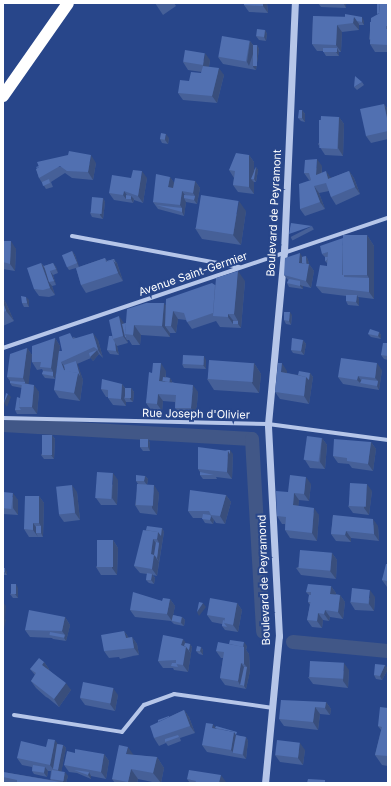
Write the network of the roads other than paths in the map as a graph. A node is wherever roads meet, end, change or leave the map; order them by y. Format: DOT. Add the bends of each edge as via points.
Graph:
graph roads {
  1 [pos="68,3"];
  2 [pos="295,3"];
  3 [pos="3,96"];
  4 [pos="388,218"];
  5 [pos="72,236"];
  6 [pos="284,252"];
  7 [pos="239,268"];
  8 [pos="3,348"];
  9 [pos="3,418"];
  10 [pos="268,424"];
  11 [pos="388,440"];
  12 [pos="273,708"];
  13 [pos="14,715"];
  14 [pos="265,783"];
  1 -- 3 [label="highway"];
  2 -- 6 [label="street, Boulevard de Peyramont"];
  4 -- 6 [label="street, Avenue Saint-Germier"];
  5 -- 7 [label="street"];
  6 -- 7 [label="street, Avenue Saint-Germier"];
  6 -- 10 [label="street, Boulevard de Peyramont"];
  7 -- 8 [label="street, Avenue Saint-Germier"];
  9 -- 10 [label="street, Rue Joseph d'Olivier"];
  10 -- 11 [label="street, Rue Joseph d'Olivier"];
  10 -- 12 [label="street, Boulevard de Peyramond" via="279,636"];
  12 -- 13 [label="street" via="174,694 144,705 122,732"];
  12 -- 14 [label="street, Boulevard de Peyramond"];
}
